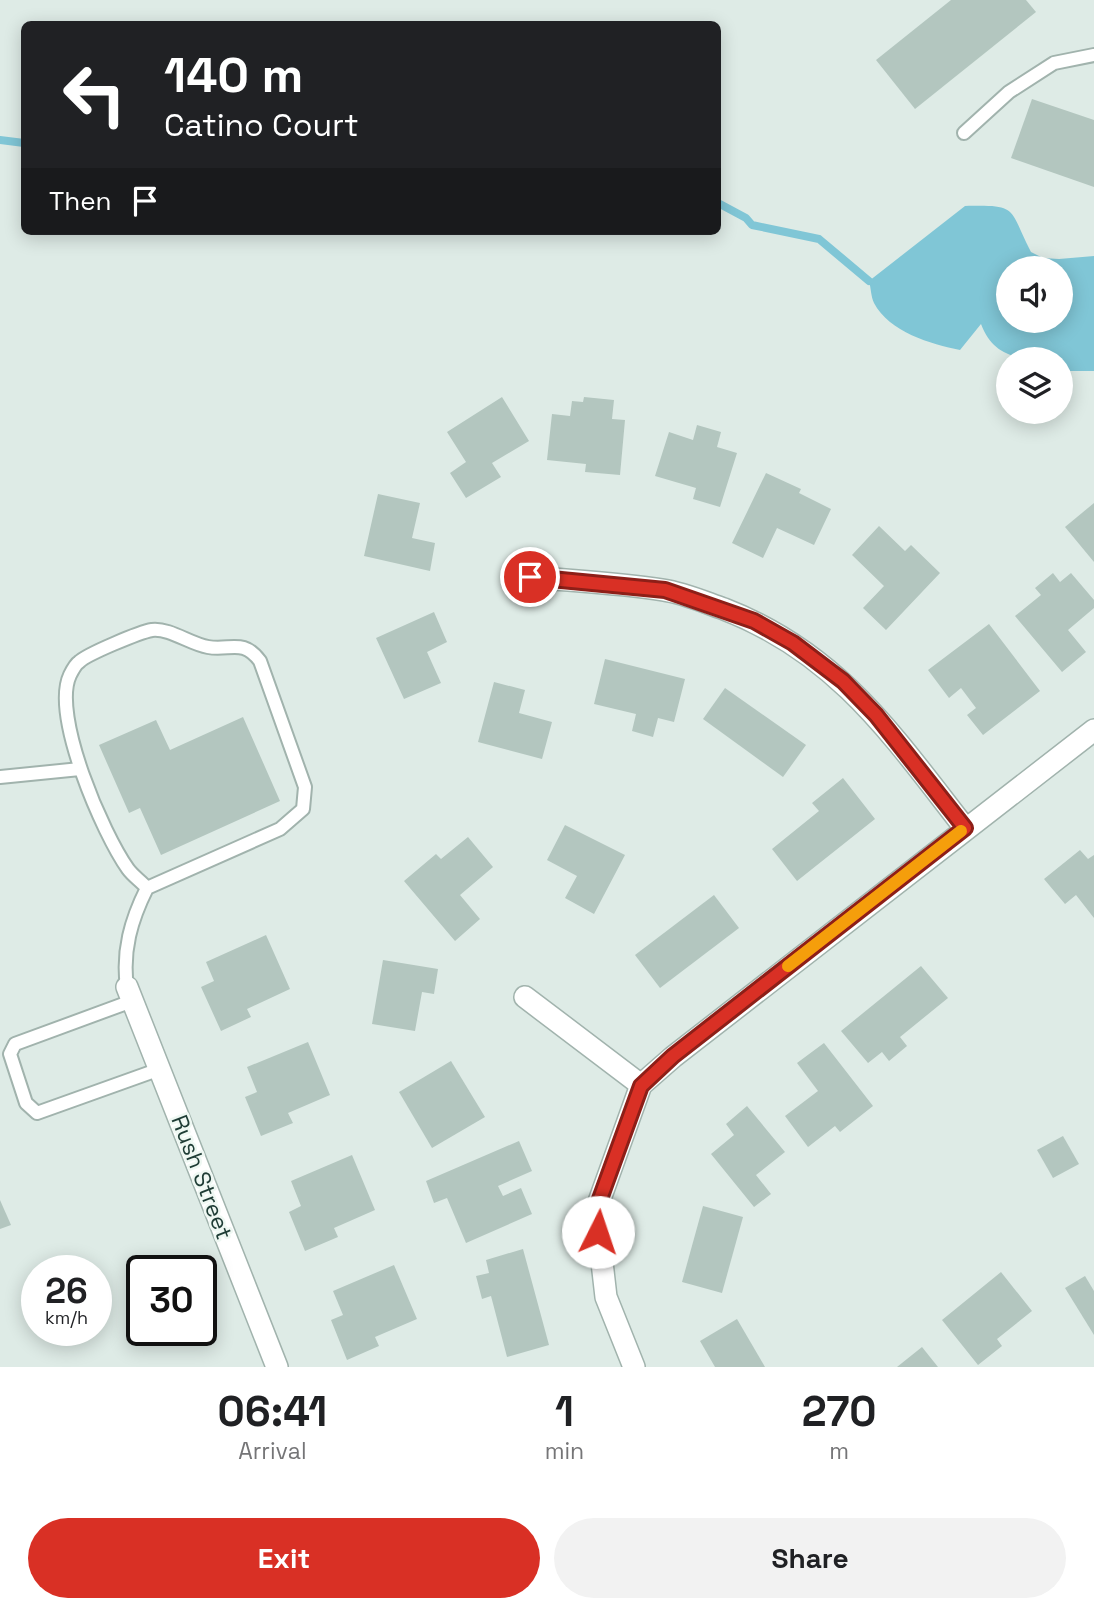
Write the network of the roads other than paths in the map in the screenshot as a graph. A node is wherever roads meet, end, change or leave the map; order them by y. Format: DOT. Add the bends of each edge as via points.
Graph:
graph roads {
  1 [pos="1094,55"];
  2 [pos="964,133"];
  3 [pos="530,577"];
  4 [pos="1094,730"];
  5 [pos="80,769"];
  6 [pos="0,777"];
  7 [pos="965,828"];
  8 [pos="147,888"];
  9 [pos="130,994"];
  10 [pos="525,997"];
  11 [pos="160,1069"];
  12 [pos="641,1086"];
  13 [pos="277,1367"];
  14 [pos="634,1367"];
  1 -- 2 [label="lane" via="1054,63 1009,92"];
  3 -- 7 [label="street" via="665,590 754,621 793,643 843,681 876,715"];
  4 -- 7 [label="street"];
  5 -- 6 [label="lane"];
  5 -- 8 [label="lane" via="128,869"];
  5 -- 8 [label="lane" via="64,702 69,677 79,661 153,630 210,648 233,645 252,651 260,661 305,787 303,809 280,829"];
  7 -- 12 [label="street" via="673,1056"];
  8 -- 9 [label="lane" via="133,916 124,961"];
  9 -- 11 [label="street, Rush Street"];
  9 -- 11 [label="lane" via="15,1044 10,1054 26,1103 37,1113"];
  10 -- 12 [label="street"];
  11 -- 13 [label="street, Rush Street"];
  12 -- 14 [label="street" via="596,1210 606,1297"];
}
